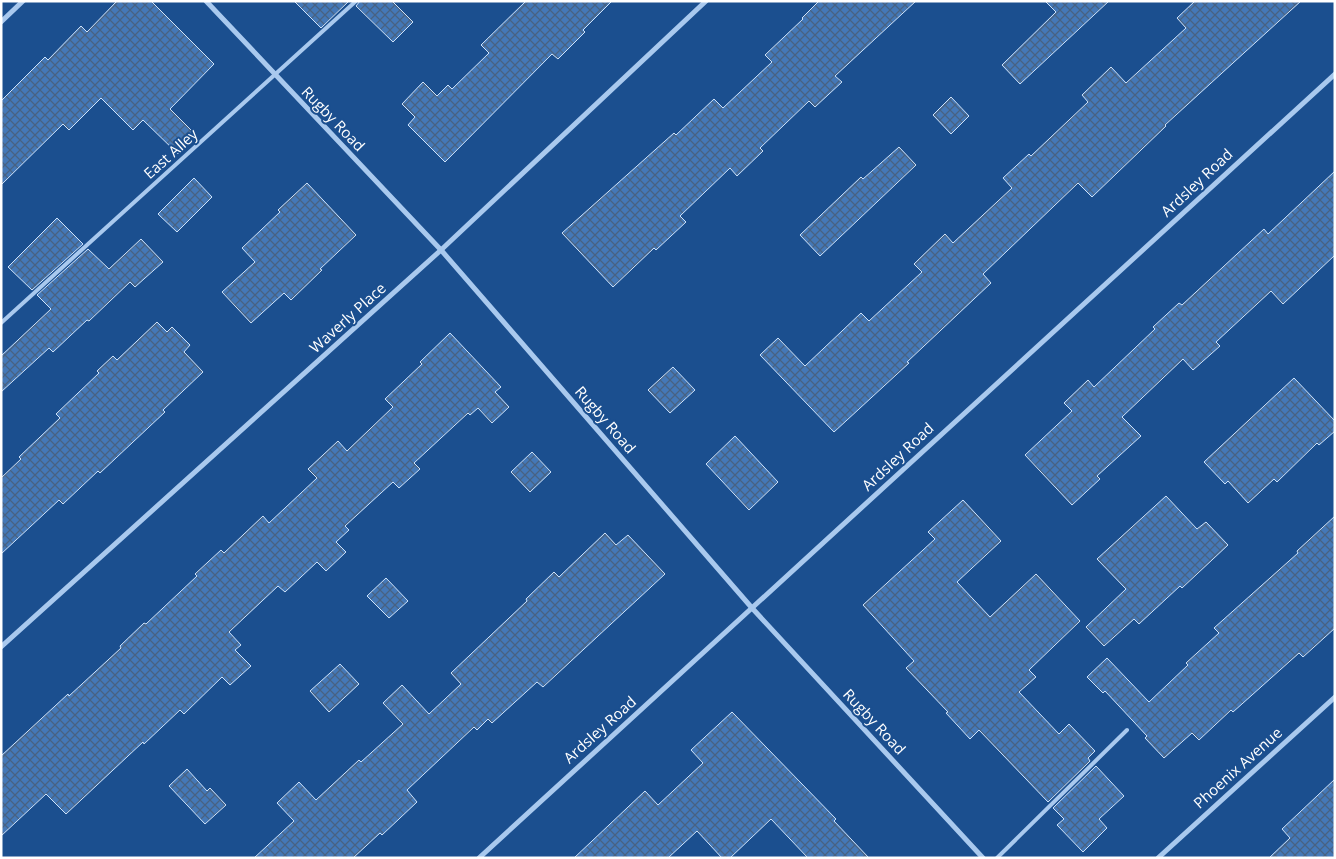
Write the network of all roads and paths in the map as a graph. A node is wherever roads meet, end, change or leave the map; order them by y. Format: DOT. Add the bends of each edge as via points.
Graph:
graph roads {
  1 [pos="23,1"];
  2 [pos="206,1"];
  3 [pos="356,1"];
  4 [pos="706,1"];
  5 [pos="1,22"];
  6 [pos="1335,74"];
  7 [pos="274,75"];
  8 [pos="441,250"];
  9 [pos="1,323"];
  10 [pos="752,608"];
  11 [pos="1,648"];
  12 [pos="1335,697"];
  13 [pos="1127,730"];
  14 [pos="479,858"];
  15 [pos="983,858"];
  16 [pos="998,858"];
  17 [pos="1158,858"];
  1 -- 5 [label="street"];
  2 -- 7 [label="street, Rugby Road"];
  3 -- 7 [label="lane, East Alley"];
  4 -- 8 [label="street, Waverly Place"];
  6 -- 10 [label="street, Ardsley Road"];
  7 -- 8 [label="street, Rugby Road"];
  7 -- 9 [label="lane, East Alley"];
  8 -- 10 [label="street, Rugby Road"];
  8 -- 11 [label="street, Waverly Place"];
  10 -- 14 [label="street, Ardsley Road"];
  10 -- 15 [label="street, Rugby Road"];
  12 -- 17 [label="street, Phoenix Avenue"];
  13 -- 16 [label="lane"];
}
